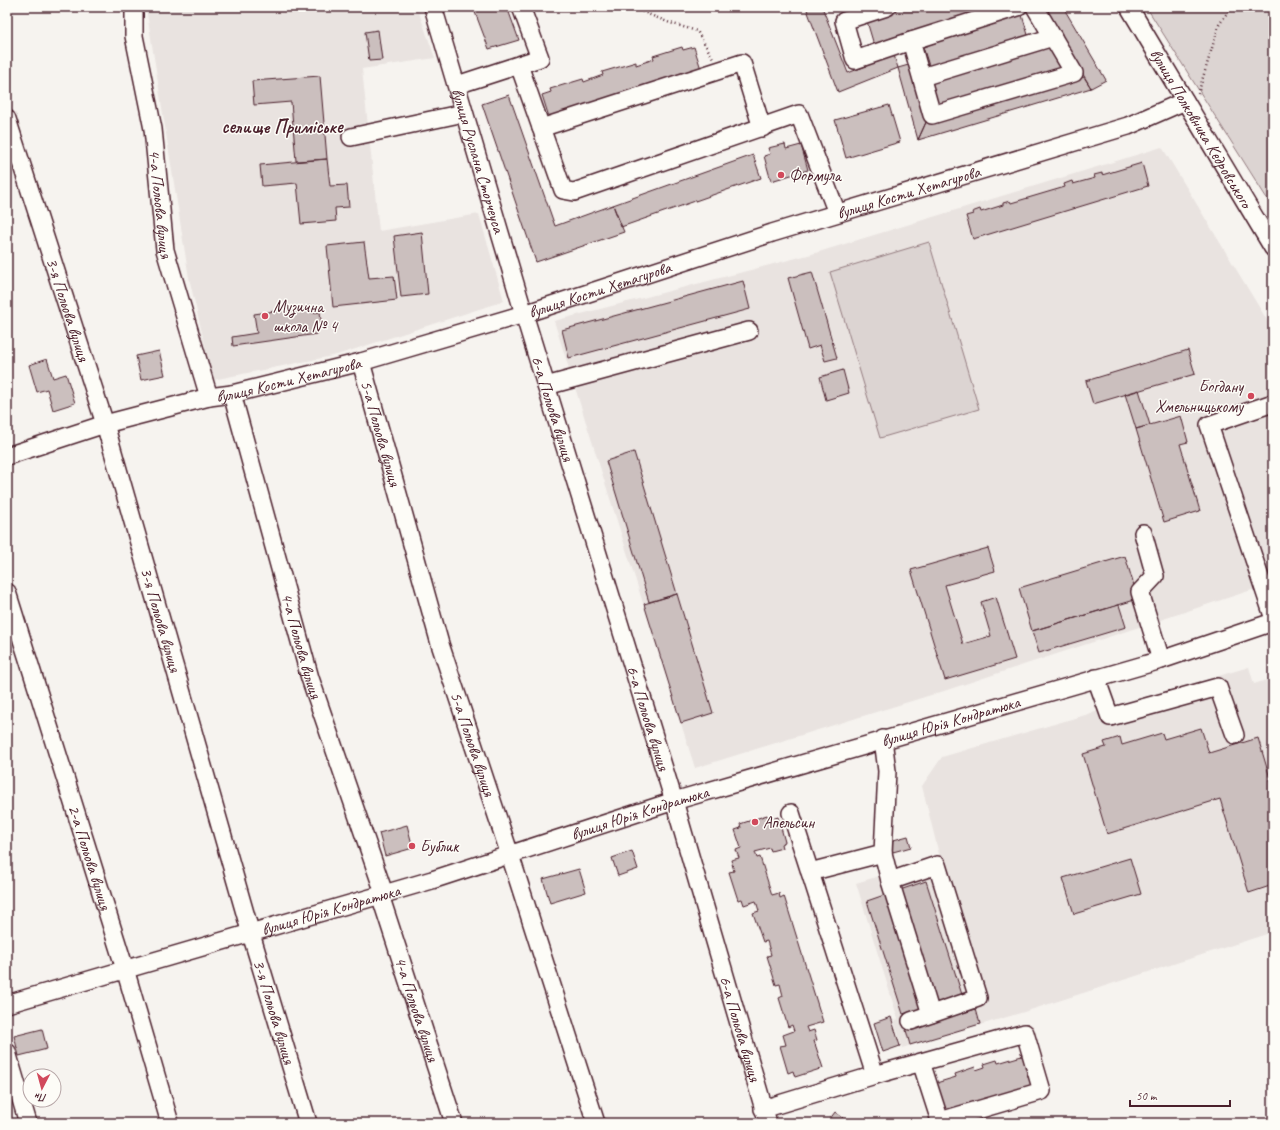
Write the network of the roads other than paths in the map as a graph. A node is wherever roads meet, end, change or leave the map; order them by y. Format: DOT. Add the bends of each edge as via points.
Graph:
graph roads {
  1 [pos="134,7"];
  2 [pos="433,7"];
  3 [pos="521,7"];
  4 [pos="887,7"];
  5 [pos="1018,7"];
  6 [pos="1035,7"];
  7 [pos="1129,7"];
  8 [pos="1053,38"];
  9 [pos="911,41"];
  10 [pos="519,65"];
  11 [pos="922,77"];
  12 [pos="456,85"];
  13 [pos="1185,101"];
  14 [pos="464,113"];
  15 [pos="7,119"];
  16 [pos="541,128"];
  17 [pos="762,128"];
  18 [pos="351,137"];
  19 [pos="837,213"];
  20 [pos="1273,248"];
  21 [pos="524,314"];
  22 [pos="748,331"];
  23 [pos="361,362"];
  24 [pos="546,386"];
  25 [pos="232,394"];
  26 [pos="209,397"];
  27 [pos="1273,403"];
  28 [pos="105,424"];
  29 [pos="7,456"];
  30 [pos="1143,533"];
  31 [pos="7,592"];
  32 [pos="1273,616"];
  33 [pos="1273,622"];
  34 [pos="1161,660"];
  35 [pos="1096,678"];
  36 [pos="1235,735"];
  37 [pos="883,739"];
  38 [pos="674,801"];
  39 [pos="791,812"];
  40 [pos="882,853"];
  41 [pos="510,855"];
  42 [pos="810,872"];
  43 [pos="890,881"];
  44 [pos="382,894"];
  45 [pos="251,934"];
  46 [pos="125,969"];
  47 [pos="7,1004"];
  48 [pos="930,1014"];
  49 [pos="911,1021"];
  50 [pos="7,1052"];
  51 [pos="921,1062"];
  52 [pos="875,1074"];
  53 [pos="766,1116"];
  54 [pos="28,1123"];
  55 [pos="170,1123"];
  56 [pos="308,1123"];
  57 [pos="454,1123"];
  58 [pos="596,1123"];
  1 -- 26 [label="street, 4-а Польова вулиця" via="134,36 153,129 165,250"];
  2 -- 12 [label="street, вулиця Руслана Сторчеуса"];
  3 -- 10 [label="street" via="540,58"];
  4 -- 9 [label="street" via="844,21 855,60"];
  5 -- 9 [label="street"];
  6 -- 8 [label="street"];
  7 -- 13 [label="street, вулиця Полковника Кедровського"];
  8 -- 11 [label="street"];
  8 -- 11 [label="street" via="1074,73 932,115"];
  9 -- 11 [label="street"];
  10 -- 12 [label="street"];
  10 -- 16 [label="street"];
  12 -- 14 [label="street, вулиця Руслана Сторчеуса"];
  13 -- 19 [label="street, вулиця Кости Хетагурова" via="1128,126"];
  13 -- 20 [label="street, вулиця Полковника Кедровського"];
  14 -- 18 [label="street"];
  14 -- 21 [label="street, вулиця Руслана Сторчеуса"];
  15 -- 28 [label="street, 3-я Польова вулиця"];
  16 -- 17 [label="street" via="563,190 574,192"];
  16 -- 17 [label="street" via="742,63"];
  17 -- 19 [label="street" via="799,114"];
  19 -- 21 [label="street, вулиця Кости Хетагурова"];
  21 -- 23 [label="street, вулиця Кости Хетагурова"];
  21 -- 24 [label="street, 6-а Польова вулиця"];
  22 -- 24 [label="street"];
  23 -- 25 [label="street, вулиця Кости Хетагурова"];
  23 -- 41 [label="street, 5-а Польова вулиця" via="440,644"];
  24 -- 38 [label="street, 6-а Польова вулиця"];
  25 -- 26 [label="street, вулиця Кости Хетагурова"];
  25 -- 44 [label="street, 4-а Польова вулиця" via="310,678"];
  26 -- 28 [label="street, вулиця Кости Хетагурова"];
  27 -- 32 [label="street" via="1209,425"];
  28 -- 29 [label="street, вулиця Кости Хетагурова"];
  28 -- 45 [label="street, 3-я Польова вулиця"];
  30 -- 34 [label="street" via="1155,576 1140,592"];
  31 -- 46 [label="street, 2-а Польова вулиця"];
  33 -- 34 [label="street, вулиця Юрія Кондратюка"];
  34 -- 35 [label="street, вулиця Юрія Кондратюка"];
  35 -- 36 [label="street" via="1110,718 1218,687"];
  35 -- 37 [label="street, вулиця Юрія Кондратюка"];
  37 -- 38 [label="street, вулиця Юрія Кондратюка"];
  37 -- 40 [label="street" via="887,771"];
  38 -- 41 [label="street, вулиця Юрія Кондратюка"];
  38 -- 53 [label="street, 6-а Польова вулиця"];
  39 -- 42 [label="street"];
  40 -- 42 [label="street"];
  40 -- 43 [label="street"];
  41 -- 44 [label="street, вулиця Юрія Кондратюка"];
  41 -- 58 [label="street, 5-а Польова вулиця"];
  42 -- 52 [label="street"];
  43 -- 48 [label="street"];
  43 -- 48 [label="street" via="937,864 978,998"];
  44 -- 45 [label="street, вулиця Юрія Кондратюка"];
  44 -- 57 [label="street, 4-а Польова вулиця"];
  45 -- 46 [label="street, вулиця Юрія Кондратюка"];
  45 -- 56 [label="street, 3-я Польова вулиця"];
  46 -- 47 [label="street, вулиця Юрія Кондратюка"];
  46 -- 55 [label="street, 2-а Польова вулиця"];
  48 -- 49 [label="street"];
  50 -- 54 [label="street"];
  51 -- 51 [label="street" via="1025,1033 1042,1091 940,1121"];
  51 -- 52 [label="street"];
  52 -- 53 [label="street"];
}
